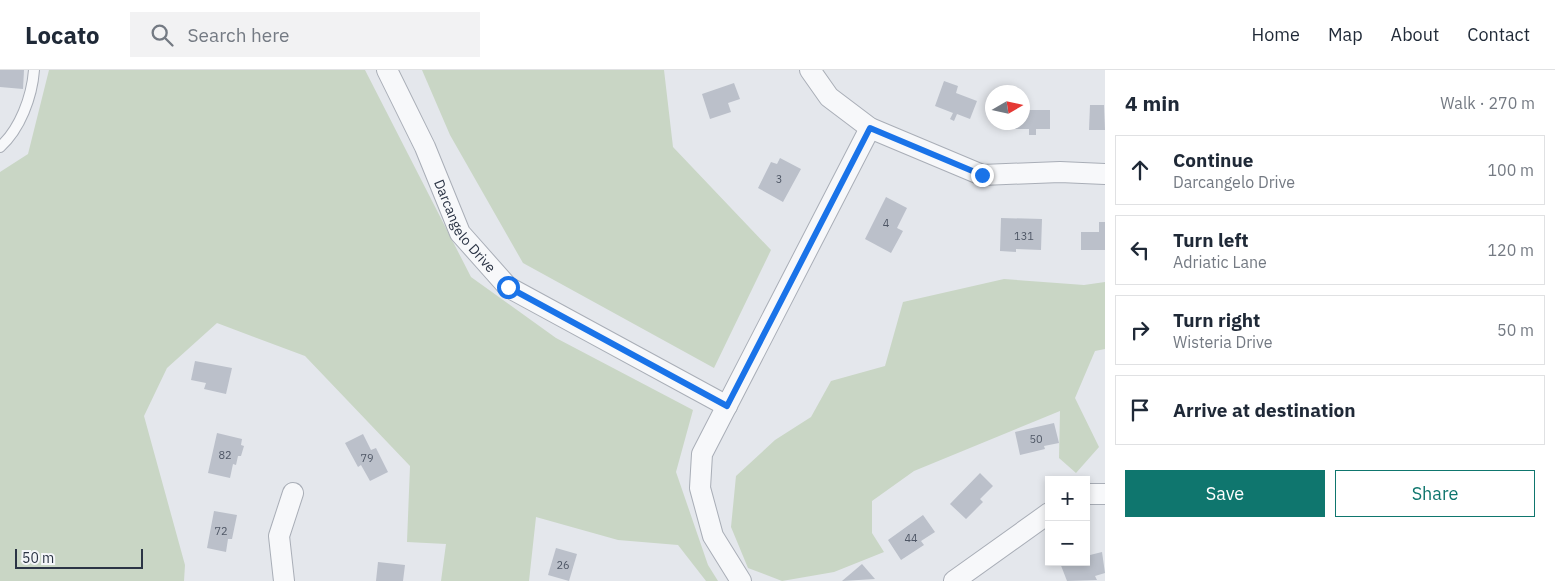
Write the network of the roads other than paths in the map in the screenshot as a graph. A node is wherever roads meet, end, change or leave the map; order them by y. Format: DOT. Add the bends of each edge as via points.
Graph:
graph roads {
  1 [pos="34,70"];
  2 [pos="387,70"];
  3 [pos="810,70"];
  4 [pos="870,128"];
  5 [pos="5,138"];
  6 [pos="0,147"];
  7 [pos="1105,174"];
  8 [pos="727,406"];
  9 [pos="293,492"];
  10 [pos="1090,494"];
  11 [pos="1105,494"];
  12 [pos="1045,516"];
  13 [pos="284,581"];
  14 [pos="741,581"];
  15 [pos="954,581"];
  1 -- 5 [label="lane" via="33,86"];
  2 -- 8 [label="street, Darcangelo Drive" via="425,147 460,233 508,287"];
  3 -- 4 [label="street" via="829,97"];
  4 -- 7 [label="street" via="982,175"];
  4 -- 8 [label="street"];
  5 -- 6 [label="lane"];
  8 -- 14 [label="street" via="702,454 700,488 713,536"];
  9 -- 13 [label="street" via="279,536"];
  10 -- 11 [label="street"];
  12 -- 15 [label="street"];
}
